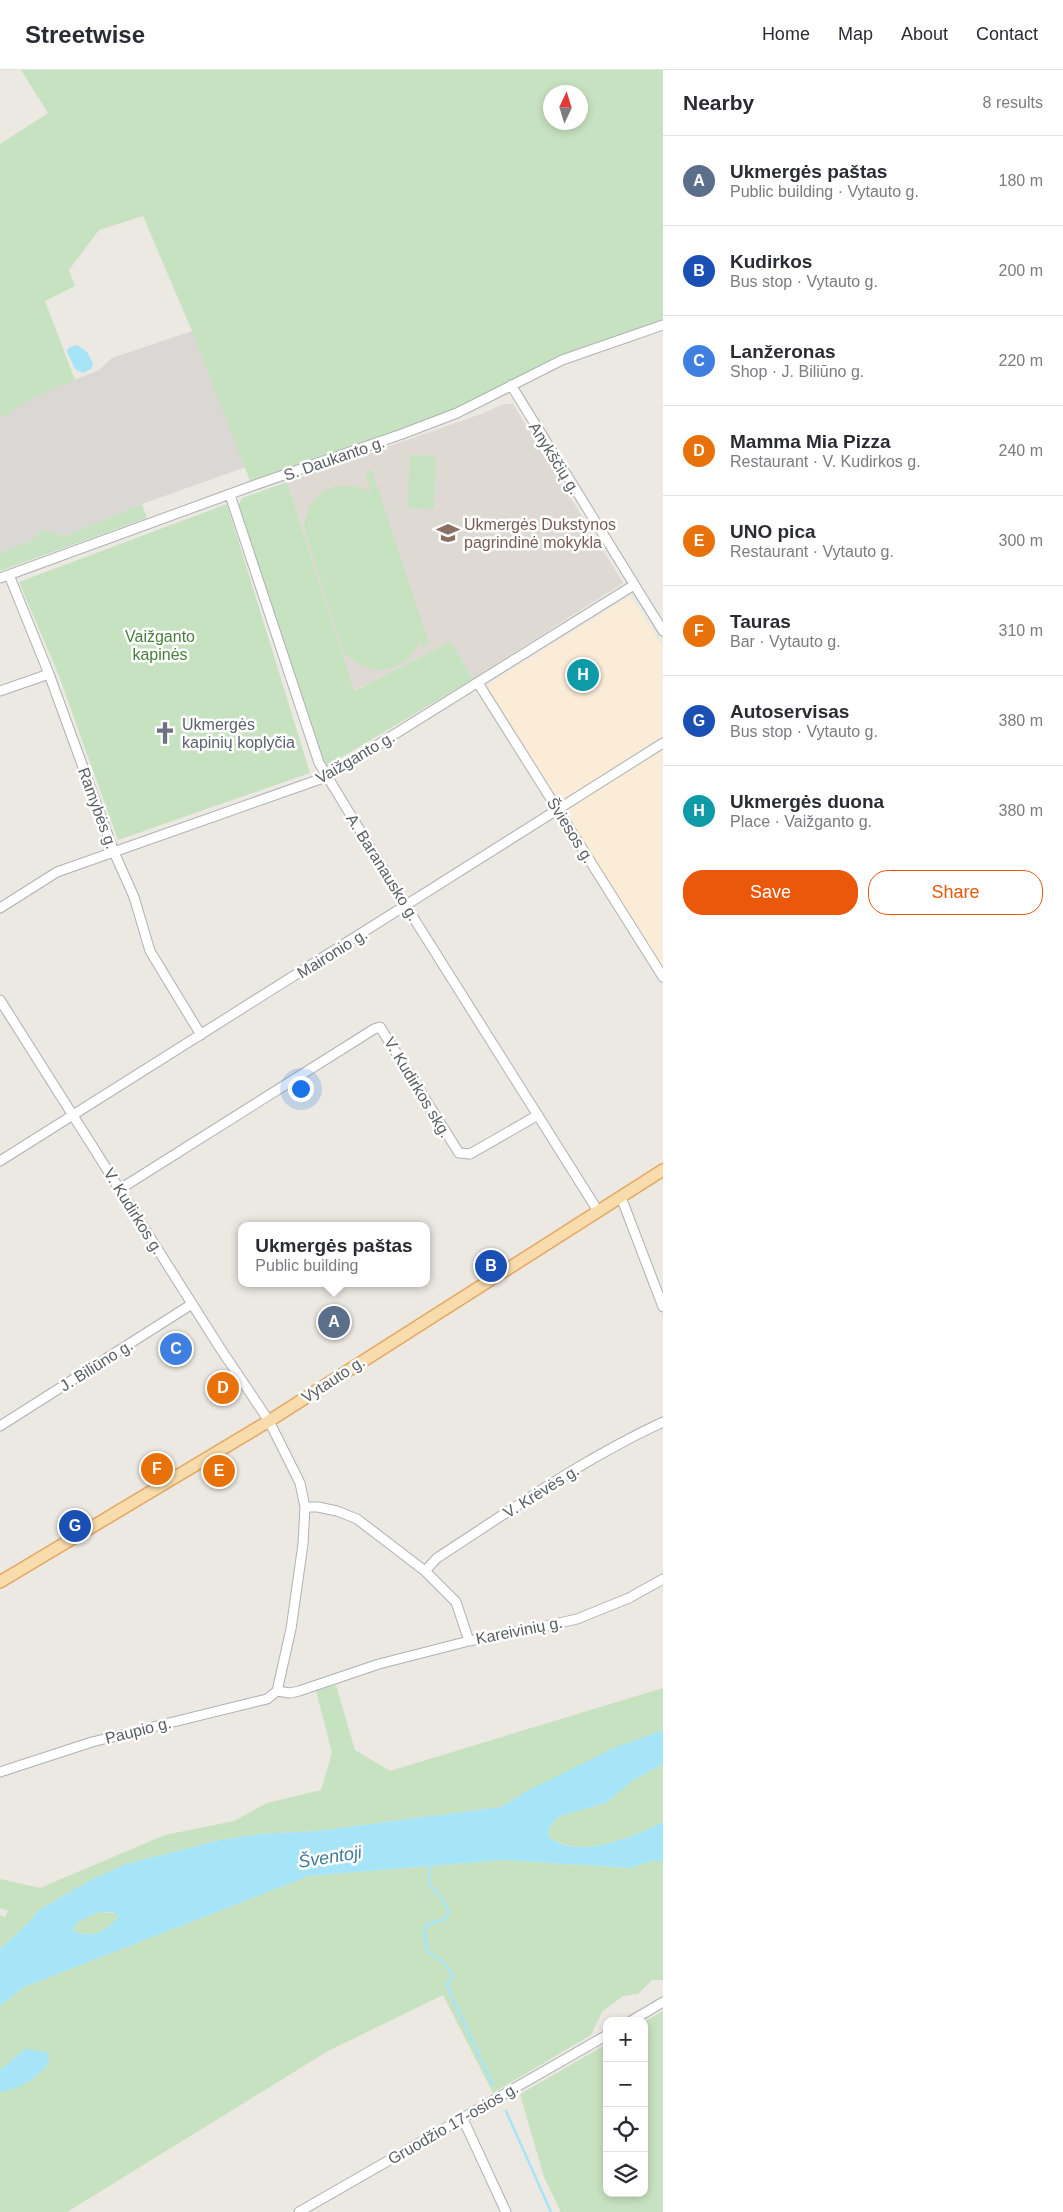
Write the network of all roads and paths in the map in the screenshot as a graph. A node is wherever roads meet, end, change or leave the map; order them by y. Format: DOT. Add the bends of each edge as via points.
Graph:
graph roads {
  1 [pos="663,325"];
  2 [pos="511,386"];
  3 [pos="230,495"];
  4 [pos="4,577"];
  5 [pos="634,585"];
  6 [pos="663,631"];
  7 [pos="49,674"];
  8 [pos="478,683"];
  9 [pos="0,691"];
  10 [pos="663,743"];
  11 [pos="326,776"];
  12 [pos="559,810"];
  13 [pos="114,852"];
  14 [pos="406,906"];
  15 [pos="0,908"];
  16 [pos="663,976"];
  17 [pos="0,1000"];
  18 [pos="201,1034"];
  19 [pos="74,1115"];
  20 [pos="538,1115"];
  21 [pos="0,1161"];
  22 [pos="663,1170"];
  23 [pos="120,1189"];
  24 [pos="620,1197"];
  25 [pos="598,1211"];
  26 [pos="192,1304"];
  27 [pos="663,1307"];
  28 [pos="269,1420"];
  29 [pos="663,1422"];
  30 [pos="0,1426"];
  31 [pos="305,1507"];
  32 [pos="425,1571"];
  33 [pos="663,1579"];
  34 [pos="0,1582"];
  35 [pos="470,1641"];
  36 [pos="277,1691"];
  37 [pos="0,1772"];
  38 [pos="663,2002"];
  39 [pos="638,2017"];
  40 [pos="603,2037"];
  41 [pos="462,2117"];
  42 [pos="299,2212"];
  43 [pos="506,2212"];
  1 -- 2 [label="street, S. Daukanto g." via="562,360"];
  2 -- 3 [label="street, S. Daukanto g." via="448,416"];
  2 -- 5 [label="street, Anykščių g."];
  3 -- 4 [label="street, S. Daukanto g."];
  3 -- 11 [label="street, A. Baranausko g." via="291,682"];
  4 -- 7 [label="street, Ramybės g."];
  5 -- 6 [label="street, Anykščių g."];
  5 -- 8 [label="street, Vaižganto g."];
  7 -- 9 [label="street"];
  7 -- 13 [label="street, Ramybės g."];
  8 -- 11 [label="street, Vaižganto g."];
  8 -- 12 [label="street, Šviesos g."];
  10 -- 12 [label="street, Maironio g."];
  11 -- 13 [label="street, Vaižganto g."];
  11 -- 14 [label="street, A. Baranausko g."];
  12 -- 14 [label="street, Maironio g."];
  12 -- 16 [label="street, Šviesos g."];
  13 -- 15 [label="street, Vaižganto g." via="57,872"];
  13 -- 18 [label="street, Ramybės g." via="134,897 150,951"];
  14 -- 18 [label="street, Maironio g."];
  14 -- 20 [label="street, A. Baranausko g."];
  17 -- 19 [label="street, V. Kudirkos g."];
  18 -- 19 [label="street, Maironio g."];
  19 -- 21 [label="street, Maironio g."];
  19 -- 23 [label="street, V. Kudirkos g."];
  20 -- 23 [label="street, V. Kudirkos skg." via="470,1154 458,1153 380,1027"];
  20 -- 25 [label="street, A. Baranausko g."];
  22 -- 24 [label="main road, Vytauto g."];
  23 -- 26 [label="street, V. Kudirkos g."];
  24 -- 25 [label="main road, Vytauto g."];
  24 -- 27 [label="street"];
  25 -- 28 [label="main road, Vytauto g."];
  26 -- 28 [label="street, V. Kudirkos g."];
  26 -- 30 [label="street, J. Biliūno g."];
  28 -- 31 [label="street" via="300,1484"];
  28 -- 34 [label="main road, Vytauto g."];
  29 -- 32 [label="street, V. Krėvės g." via="630,1437 557,1480 437,1558"];
  31 -- 32 [label="street, Kareivinių g." via="336,1511 357,1519"];
  31 -- 36 [label="street" via="297,1592"];
  32 -- 35 [label="street, Kareivinių g." via="456,1602"];
  33 -- 35 [label="street, Kareivinių g." via="629,1598 577,1618"];
  35 -- 36 [label="street, Paupio g." via="379,1664 299,1691"];
  36 -- 37 [label="street, Paupio g." via="267,1699 92,1742"];
  38 -- 39 [label="street"];
  40 -- 41 [label="street, Gruodžio 17-osios g."];
  41 -- 42 [label="street, Gruodžio 17-osios g."];
  41 -- 43 [label="street"];
}
